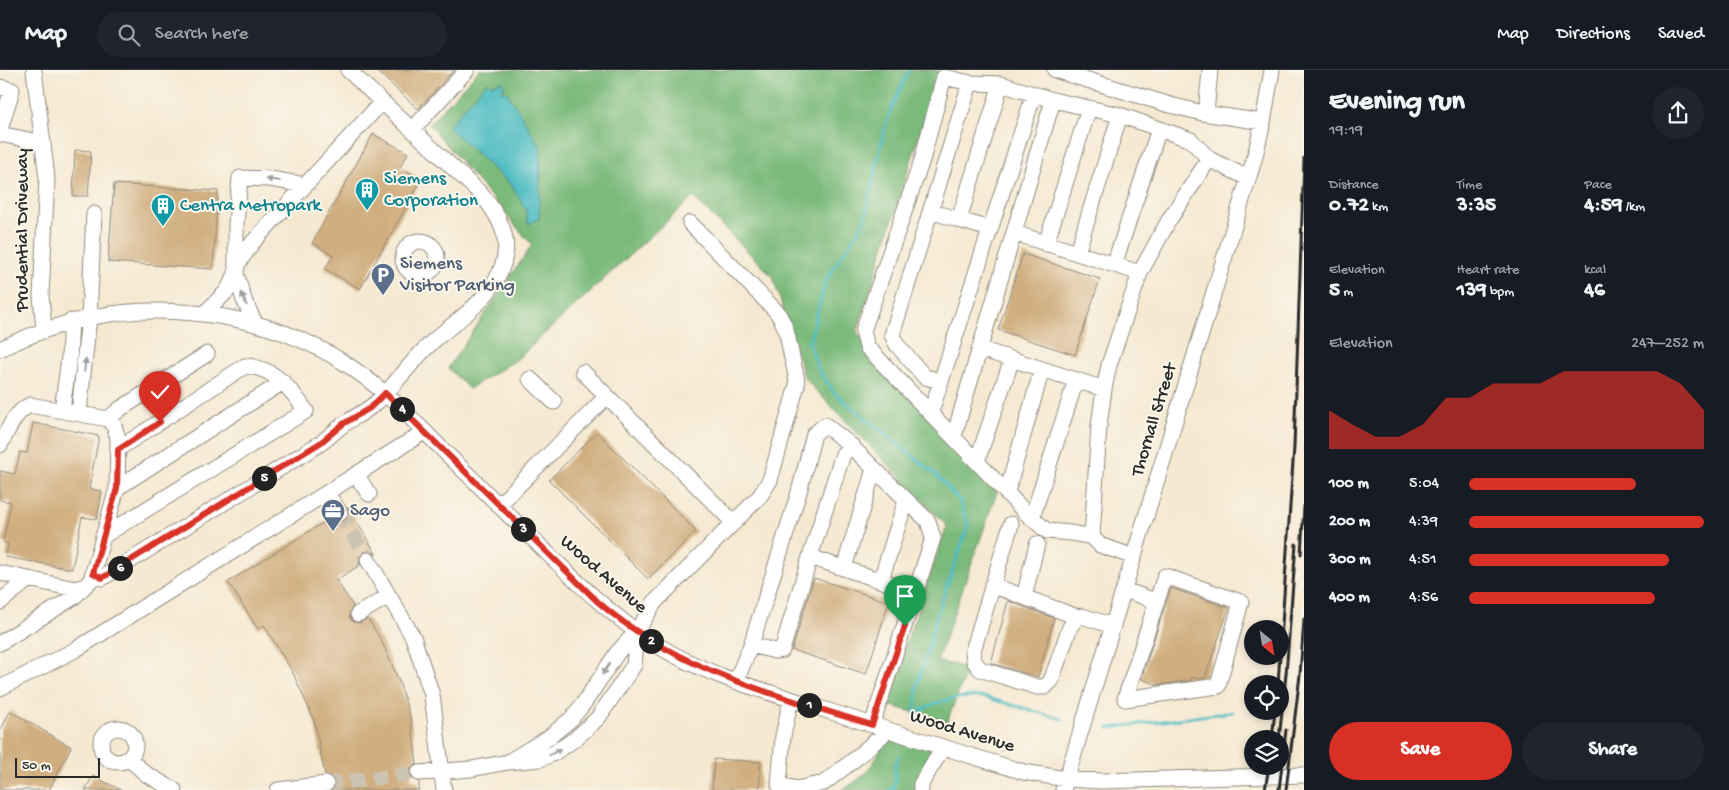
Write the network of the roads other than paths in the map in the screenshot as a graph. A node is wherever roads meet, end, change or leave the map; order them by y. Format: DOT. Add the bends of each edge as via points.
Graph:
graph roads {
  1 [pos="34,70"];
  2 [pos="348,70"];
  3 [pos="468,70"];
  4 [pos="1055,70"];
  5 [pos="1210,70"];
  6 [pos="1272,70"];
  7 [pos="944,74"];
  8 [pos="970,83"];
  9 [pos="1001,84"];
  10 [pos="0,87"];
  11 [pos="1034,94"];
  12 [pos="1053,100"];
  13 [pos="382,102"];
  14 [pos="1089,108"];
  15 [pos="1206,113"];
  16 [pos="1120,115"];
  17 [pos="1263,122"];
  18 [pos="1159,129"];
  19 [pos="0,130"];
  20 [pos="412,130"];
  21 [pos="0,134"];
  22 [pos="43,143"];
  23 [pos="1208,159"];
  24 [pos="1248,178"];
  25 [pos="305,186"];
  26 [pos="931,211"];
  27 [pos="94,214"];
  28 [pos="959,220"];
  29 [pos="690,223"];
  30 [pos="236,224"];
  31 [pos="990,230"];
  32 [pos="1014,234"];
  33 [pos="253,242"];
  34 [pos="1046,244"];
  35 [pos="1077,254"];
  36 [pos="1114,265"];
  37 [pos="1140,273"];
  38 [pos="236,274"];
  39 [pos="204,314"];
  40 [pos="89,317"];
  41 [pos="71,321"];
  42 [pos="255,323"];
  43 [pos="44,330"];
  44 [pos="0,349"];
  45 [pos="980,349"];
  46 [pos="207,354"];
  47 [pos="1012,359"];
  48 [pos="1042,369"];
  49 [pos="583,372"];
  50 [pos="530,379"];
  51 [pos="1076,380"];
  52 [pos="941,381"];
  53 [pos="283,382"];
  54 [pos="1104,389"];
  55 [pos="385,393"];
  56 [pos="607,396"];
  57 [pos="554,402"];
  58 [pos="62,410"];
  59 [pos="930,412"];
  60 [pos="79,413"];
  61 [pos="108,419"];
  62 [pos="424,432"];
  63 [pos="954,436"];
  64 [pos="0,445"];
  65 [pos="852,446"];
  66 [pos="118,450"];
  67 [pos="977,461"];
  68 [pos="874,469"];
  69 [pos="356,475"];
  70 [pos="117,488"];
  71 [pos="1007,492"];
  72 [pos="327,493"];
  73 [pos="368,494"];
  74 [pos="906,500"];
  75 [pos="499,505"];
  76 [pos="340,512"];
  77 [pos="1032,518"];
  78 [pos="734,523"];
  79 [pos="1011,524"];
  80 [pos="103,536"];
  81 [pos="1092,537"];
  82 [pos="1037,544"];
  83 [pos="810,557"];
  84 [pos="1134,557"];
  85 [pos="368,560"];
  86 [pos="844,568"];
  87 [pos="0,573"];
  88 [pos="93,573"];
  89 [pos="29,579"];
  90 [pos="880,580"];
  91 [pos="992,585"];
  92 [pos="85,586"];
  93 [pos="1124,590"];
  94 [pos="915,592"];
  95 [pos="389,596"];
  96 [pos="1024,597"];
  97 [pos="1156,601"];
  98 [pos="0,602"];
  99 [pos="358,614"];
  100 [pos="1077,617"];
  101 [pos="1113,626"];
  102 [pos="637,632"];
  103 [pos="0,643"];
  104 [pos="751,645"];
  105 [pos="736,681"];
  106 [pos="0,688"];
  107 [pos="790,699"];
  108 [pos="584,703"];
  109 [pos="601,714"];
  110 [pos="872,725"];
  111 [pos="888,730"];
  112 [pos="943,747"];
  113 [pos="129,759"];
  114 [pos="508,762"];
  115 [pos="443,771"];
  116 [pos="419,773"];
  117 [pos="1304,776"];
  118 [pos="326,784"];
  119 [pos="1065,785"];
  120 [pos="308,788"];
  121 [pos="174,790"];
  122 [pos="278,790"];
  123 [pos="444,790"];
  124 [pos="921,790"];
  1 -- 22 [label="street, Prudential Driveway"];
  2 -- 13 [label="street"];
  3 -- 20 [label="street"];
  4 -- 15 [label="street" via="1170,106"];
  5 -- 15 [label="street"];
  6 -- 17 [label="street, Thornall Street"];
  7 -- 8 [label="street"];
  7 -- 59 [label="street" via="922,160 864,331 867,347"];
  8 -- 9 [label="street"];
  8 -- 26 [label="street"];
  9 -- 11 [label="street"];
  9 -- 28 [label="street"];
  10 -- 19 [label="street" via="12,90"];
  11 -- 12 [label="street"];
  11 -- 31 [label="street"];
  12 -- 14 [label="street"];
  12 -- 32 [label="street"];
  13 -- 20 [label="street"];
  13 -- 25 [label="street"];
  14 -- 16 [label="street"];
  14 -- 34 [label="street"];
  15 -- 17 [label="street"];
  16 -- 18 [label="street"];
  16 -- 35 [label="street"];
  17 -- 24 [label="street, Thornall Street"];
  18 -- 23 [label="street" via="1191,140"];
  18 -- 36 [label="street"];
  20 -- 55 [label="street" via="491,205 506,242 504,263 482,300 427,347"];
  21 -- 22 [label="street"];
  22 -- 43 [label="street, Prudential Driveway" via="47,178 41,296"];
  23 -- 24 [label="street"];
  23 -- 37 [label="street"];
  24 -- 84 [label="street, Thornall Street"];
  25 -- 30 [label="street, one-way" via="270,179 240,178"];
  25 -- 33 [label="street"];
  26 -- 28 [label="street"];
  26 -- 52 [label="street" via="892,335 925,376"];
  27 -- 40 [label="street"];
  28 -- 31 [label="street"];
  29 -- 78 [label="street" via="778,313 787,335 797,379 767,486"];
  30 -- 33 [label="street"];
  30 -- 38 [label="street"];
  31 -- 52 [label="street"];
  32 -- 34 [label="street"];
  32 -- 45 [label="street"];
  33 -- 38 [label="street"];
  34 -- 35 [label="street"];
  35 -- 36 [label="street"];
  36 -- 37 [label="street"];
  37 -- 54 [label="street"];
  38 -- 39 [label="street" via="227,292"];
  42 -- 38 [label="street, one-way"];
  39 -- 40 [label="street, Wood Avenue" via="142,310"];
  39 -- 42 [label="street, Wood Avenue"];
  40 -- 41 [label="street, Wood Avenue"];
  60 -- 40 [label="street, one-way"];
  41 -- 43 [label="street, Wood Avenue"];
  41 -- 58 [label="street"];
  42 -- 55 [label="street, Wood Avenue" via="320,348"];
  43 -- 44 [label="street, Wood Avenue"];
  45 -- 47 [label="street"];
  45 -- 63 [label="street"];
  46 -- 61 [label="street" via="120,408"];
  47 -- 48 [label="street"];
  47 -- 67 [label="street"];
  48 -- 51 [label="street"];
  48 -- 71 [label="street"];
  49 -- 56 [label="street"];
  50 -- 57 [label="street"];
  51 -- 54 [label="street"];
  51 -- 77 [label="street"];
  52 -- 59 [label="street"];
  53 -- 66 [label="street" via="256,366 245,366"];
  53 -- 70 [label="street"];
  53 -- 80 [label="street" via="306,411"];
  54 -- 81 [label="street"];
  55 -- 62 [label="street, Wood Avenue"];
  55 -- 88 [label="street" via="370,408 320,443 102,578"];
  56 -- 75 [label="street"];
  56 -- 78 [label="street"];
  58 -- 60 [label="street"];
  58 -- 64 [label="street" via="30,405 22,408"];
  59 -- 63 [label="street"];
  60 -- 61 [label="street"];
  61 -- 66 [label="street" via="116,432"];
  62 -- 69 [label="street"];
  62 -- 75 [label="street, Wood Avenue"];
  63 -- 67 [label="street"];
  65 -- 68 [label="street"];
  65 -- 83 [label="street" via="843,454"];
  65 -- 104 [label="street" via="825,425 814,434"];
  66 -- 70 [label="street"];
  67 -- 71 [label="street"];
  68 -- 74 [label="street"];
  68 -- 86 [label="street"];
  69 -- 72 [label="street"];
  69 -- 73 [label="street"];
  70 -- 80 [label="street"];
  71 -- 77 [label="street"];
  72 -- 76 [label="street"];
  72 -- 106 [label="street" via="75,650"];
  74 -- 90 [label="street"];
  74 -- 94 [label="street" via="928,521 933,538"];
  75 -- 102 [label="street, Wood Avenue" via="589,594"];
  77 -- 81 [label="street" via="1047,531"];
  78 -- 102 [label="street" via="654,603"];
  79 -- 91 [label="street"];
  80 -- 88 [label="street"];
  81 -- 84 [label="street" via="1100,545"];
  82 -- 96 [label="street"];
  83 -- 86 [label="street"];
  83 -- 104 [label="street" via="782,650"];
  84 -- 93 [label="street, Thornall Street"];
  85 -- 95 [label="street"];
  86 -- 90 [label="street"];
  87 -- 89 [label="street"];
  88 -- 92 [label="street"];
  89 -- 92 [label="street" via="75,589"];
  89 -- 98 [label="street"];
  90 -- 94 [label="street"];
  91 -- 96 [label="street"];
  91 -- 100 [label="street" via="972,651 980,669 1037,688 1045,687 1051,681 1070,627"];
  92 -- 103 [label="street" via="66,602"];
  93 -- 97 [label="street"];
  93 -- 101 [label="street, Thornall Street"];
  94 -- 110 [label="street"];
  95 -- 99 [label="street"];
  95 -- 115 [label="street" via="414,637 432,695"];
  96 -- 100 [label="street"];
  97 -- 97 [label="street" via="1125,699 1218,686 1241,602 1165,576"];
  100 -- 101 [label="street"];
  101 -- 119 [label="street, Thornall Street"];
  102 -- 105 [label="street, Wood Avenue" via="681,658"];
  102 -- 108 [label="street, one-way" via="617,653"];
  102 -- 109 [label="street" via="634,665"];
  104 -- 105 [label="street"];
  105 -- 107 [label="street, Wood Avenue"];
  107 -- 110 [label="street, Wood Avenue"];
  107 -- 111 [label="street" via="779,784 797,789 824,783"];
  108 -- 109 [label="street"];
  108 -- 114 [label="street" via="556,732"];
  114 -- 109 [label="street, one-way" via="540,760 554,753 584,733"];
  110 -- 111 [label="street, Wood Avenue"];
  111 -- 112 [label="street, Wood Avenue"];
  112 -- 119 [label="street, Wood Avenue"];
  112 -- 124 [label="street"];
  113 -- 121 [label="street" via="146,774"];
  114 -- 115 [label="street"];
  115 -- 116 [label="street"];
  115 -- 123 [label="street"];
  117 -- 119 [label="street, Wood Avenue" via="1101,781"];
  118 -- 120 [label="street"];
  120 -- 122 [label="street"];
}
